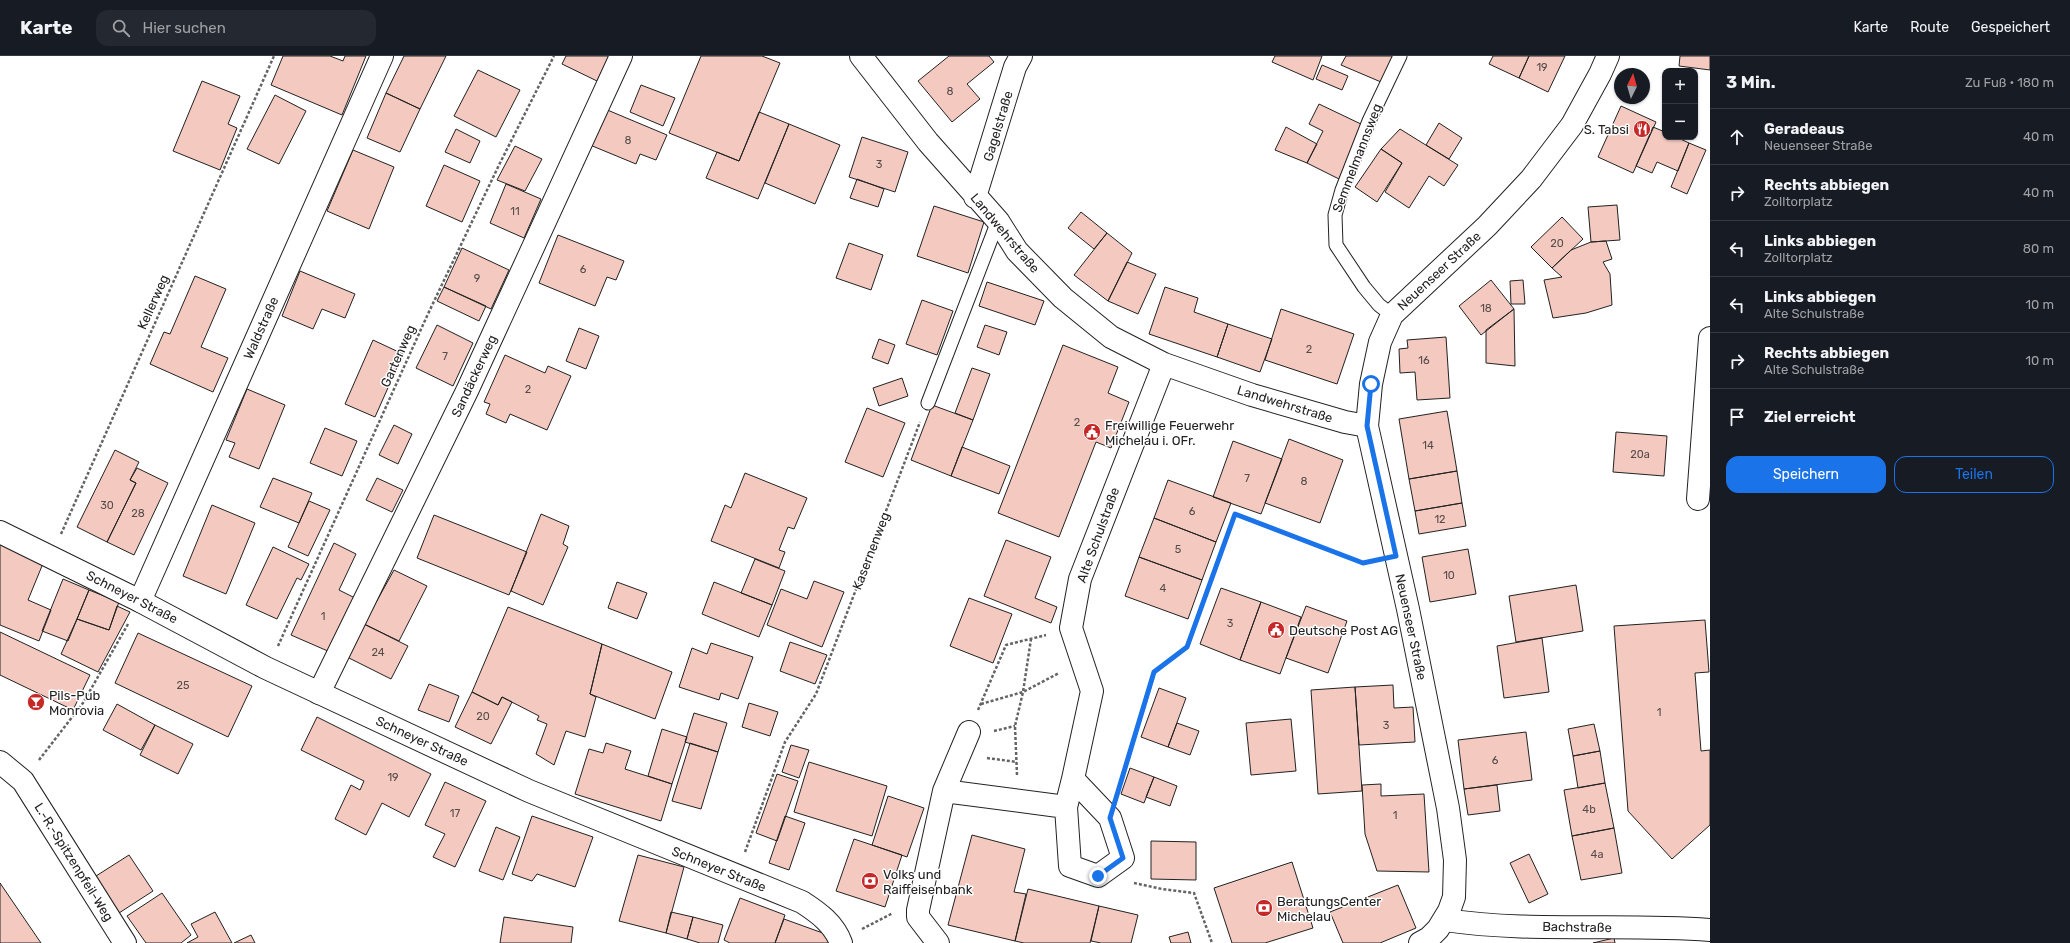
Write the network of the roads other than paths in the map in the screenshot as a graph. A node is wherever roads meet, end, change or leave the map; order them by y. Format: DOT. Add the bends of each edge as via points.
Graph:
graph roads {
  1 [pos="382,56"];
  2 [pos="621,56"];
  3 [pos="861,56"];
  4 [pos="1021,56"];
  5 [pos="1400,56"];
  6 [pos="1608,56"];
  7 [pos="975,197"];
  8 [pos="998,221"];
  9 [pos="1392,315"];
  10 [pos="1710,338"];
  11 [pos="1164,364"];
  12 [pos="928,403"];
  13 [pos="1367,426"];
  14 [pos="1698,499"];
  15 [pos="0,532"];
  16 [pos="140,601"];
  17 [pos="319,693"];
  18 [pos="969,732"];
  19 [pos="0,762"];
  20 [pos="1073,779"];
  21 [pos="944,791"];
  22 [pos="1066,807"];
  23 [pos="1445,920"];
  24 [pos="1710,930"];
  25 [pos="1522,934"];
  26 [pos="841,942"];
  27 [pos="125,943"];
  28 [pos="938,943"];
  29 [pos="1420,943"];
  1 -- 16 [label="street, Waldstraße"];
  2 -- 17 [label="street, Sandäckerweg" via="467,391"];
  3 -- 7 [label="street, Landwehrstraße"];
  4 -- 7 [label="street, Gagelstraße" via="1015,67"];
  5 -- 9 [label="lane, Semmelmannsweg" via="1369,121 1335,215 1336,245 1364,287 1379,305"];
  6 -- 9 [label="street, Neuenseer Straße" via="1572,125 1531,179 1487,226"];
  7 -- 8 [label="street, Landwehrstraße"];
  8 -- 11 [label="street, Landwehrstraße" via="1017,251 1063,298 1111,337"];
  8 -- 12 [label="lane"];
  9 -- 13 [label="street, Neuenseer Straße" via="1380,342 1371,384"];
  10 -- 14 [label="street"];
  11 -- 13 [label="street, Landwehrstraße" via="1252,395"];
  11 -- 20 [label="street, Alte Schulstraße" via="1080,579 1071,628 1092,691"];
  13 -- 23 [label="street, Neuenseer Straße" via="1408,609 1453,838 1454,897"];
  15 -- 16 [label="street, Schneyer Straße"];
  16 -- 17 [label="street, Schneyer Straße"];
  17 -- 26 [label="street, Schneyer Straße" via="529,791 802,902 817,911 830,924"];
  18 -- 21 [label="street"];
  19 -- 27 [label="street, L.-R.-Spitzenpfeil-Weg" via="23,781"];
  20 -- 22 [label="street, Alte Schulstraße"];
  20 -- 22 [label="street, Alte Schulstraße" via="1110,818 1123,858 1098,876 1070,866"];
  21 -- 22 [label="street"];
  21 -- 28 [label="street" via="918,910 918,917"];
  23 -- 25 [label="street, Bachstraße"];
  23 -- 29 [label="street" via="1429,938"];
  24 -- 25 [label="street, Bachstraße"];
}
